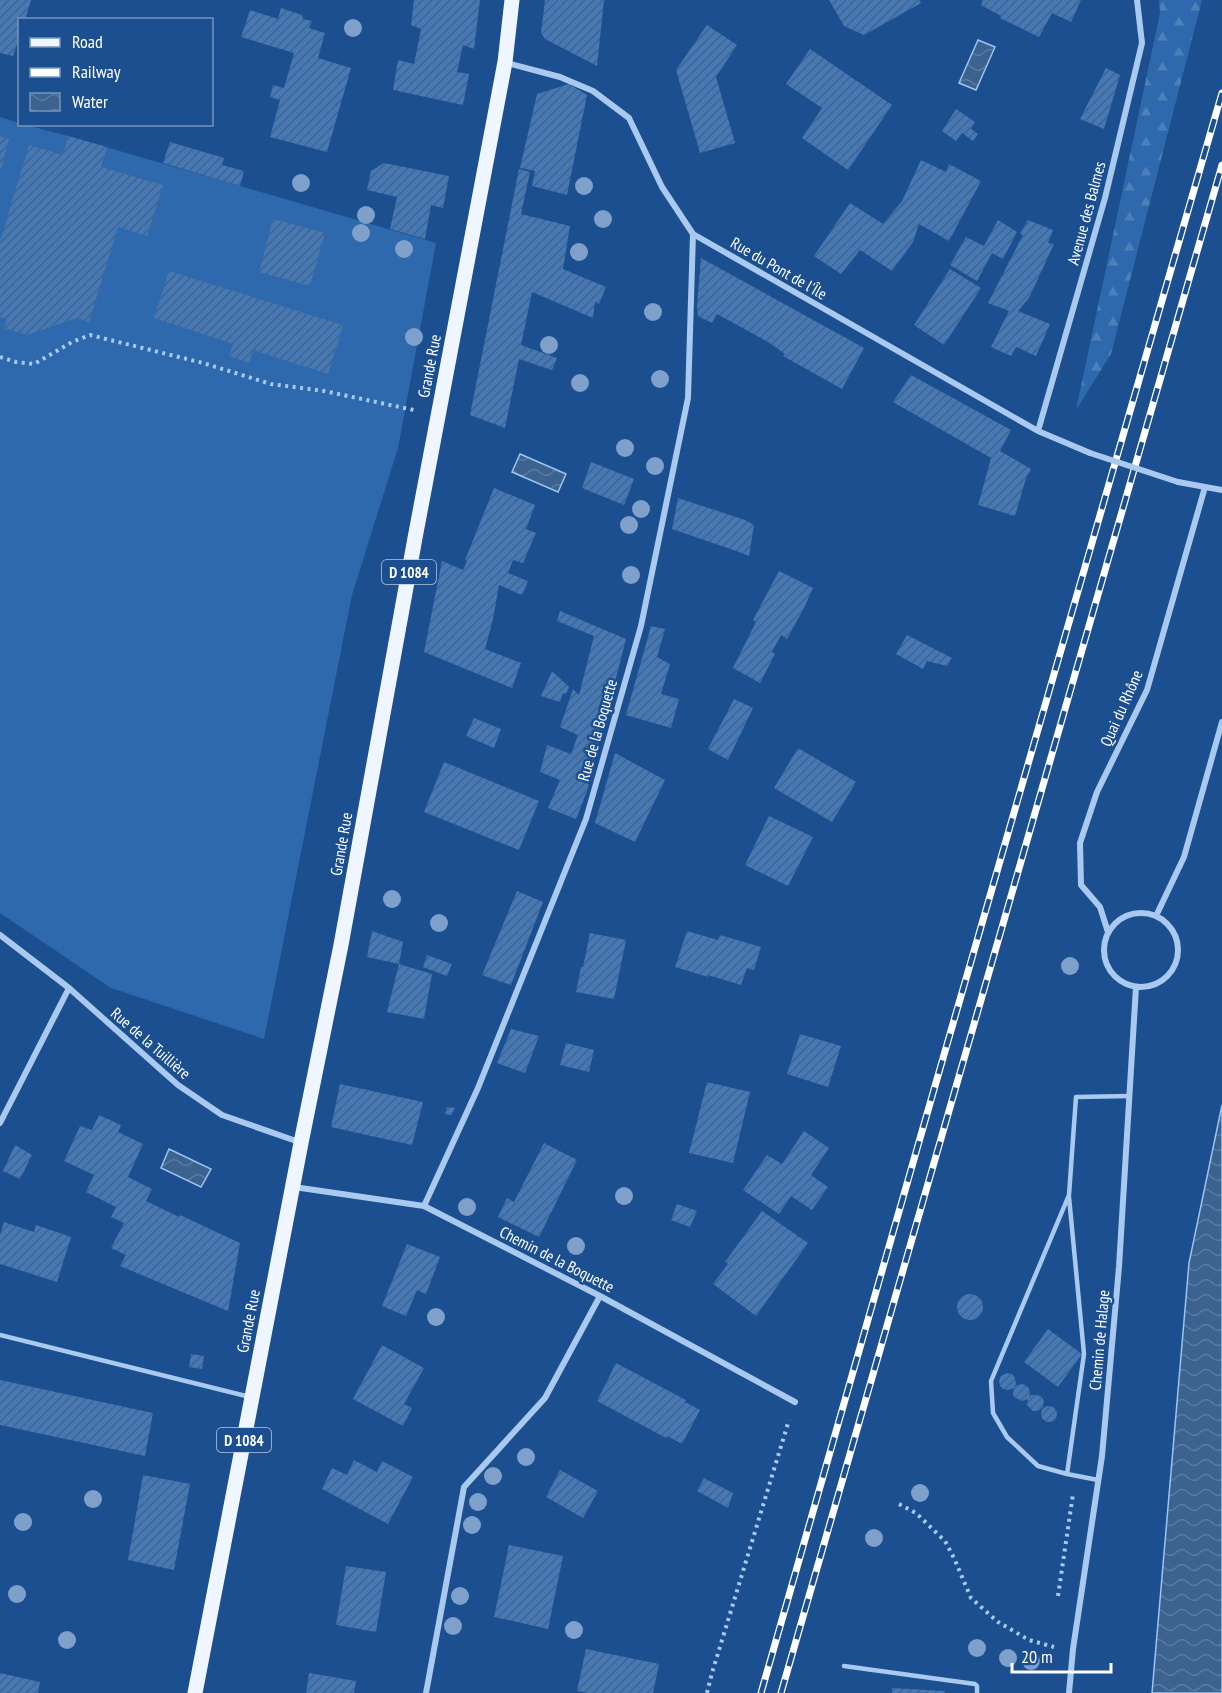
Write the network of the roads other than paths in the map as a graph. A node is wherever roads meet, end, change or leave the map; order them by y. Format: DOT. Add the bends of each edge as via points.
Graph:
graph roads {
  1 [pos="512,0"];
  2 [pos="1137,0"];
  3 [pos="505,62"];
  4 [pos="693,234"];
  5 [pos="1038,431"];
  6 [pos="1205,487"];
  7 [pos="1222,490"];
  8 [pos="1222,722"];
  9 [pos="1156,916"];
  10 [pos="1108,932"];
  11 [pos="0,935"];
  12 [pos="1136,987"];
  13 [pos="69,988"];
  14 [pos="1130,1096"];
  15 [pos="0,1123"];
  16 [pos="300,1143"];
  17 [pos="292,1187"];
  18 [pos="1069,1195"];
  19 [pos="424,1206"];
  20 [pos="600,1296"];
  21 [pos="0,1335"];
  22 [pos="252,1398"];
  23 [pos="795,1402"];
  24 [pos="1066,1474"];
  25 [pos="1098,1480"];
  26 [pos="844,1666"];
  27 [pos="195,1693"];
  28 [pos="426,1693"];
  29 [pos="977,1693"];
  30 [pos="1069,1693"];
  1 -- 3 [label="main road, Grande Rue / D 1084"];
  2 -- 5 [label="street, Avenue des Balmes" via="1142,43 1105,198"];
  3 -- 4 [label="street, Rue du Pont de l'Île" via="560,77 592,91 629,118 662,187"];
  3 -- 16 [label="main road, Grande Rue / D 1084" via="341,945"];
  4 -- 5 [label="street, Rue du Pont de l'Île"];
  4 -- 19 [label="street, Rue de la Boquette" via="688,398 637,637 586,819 478,1088"];
  5 -- 6 [label="street, Rue du Pont de l'Île, bridge" via="1090,453"];
  6 -- 7 [label="street, Rue du Pont de l'Île"];
  6 -- 10 [label="street, Quai du Rhône" via="1147,690 1097,792 1080,843 1081,885 1100,907"];
  8 -- 9 [label="street" via="1184,857"];
  9 -- 10 [label="street" via="1126,916"];
  9 -- 12 [label="street" via="1175,936 1177,958 1165,979 1155,985"];
  10 -- 12 [label="street" via="1103,954 1107,966 1122,982"];
  11 -- 13 [label="street, Rue de la Tuillière"];
  12 -- 14 [label="street, Chemin de Halage"];
  13 -- 15 [label="street"];
  13 -- 16 [label="street, Rue de la Tuillière" via="178,1085 222,1115"];
  14 -- 18 [label="lane" via="1076,1097"];
  14 -- 25 [label="street, Chemin de Halage" via="1119,1267"];
  16 -- 17 [label="main road, Grande Rue / D 1084"];
  17 -- 19 [label="street, Chemin de la Boquette"];
  17 -- 22 [label="main road, Grande Rue / D 1084"];
  18 -- 24 [label="lane" via="1084,1354"];
  18 -- 24 [label="lane" via="991,1381 993,1413 1007,1437 1038,1466"];
  19 -- 20 [label="street, Chemin de la Boquette"];
  20 -- 23 [label="street, Chemin de la Boquette"];
  20 -- 28 [label="street" via="545,1398 464,1487"];
  21 -- 22 [label="lane"];
  22 -- 27 [label="main road, Grande Rue / D 1084"];
  24 -- 25 [label="lane"];
  25 -- 30 [label="street, Chemin de Halage"];
  26 -- 29 [label="lane" via="975,1684"];
}
